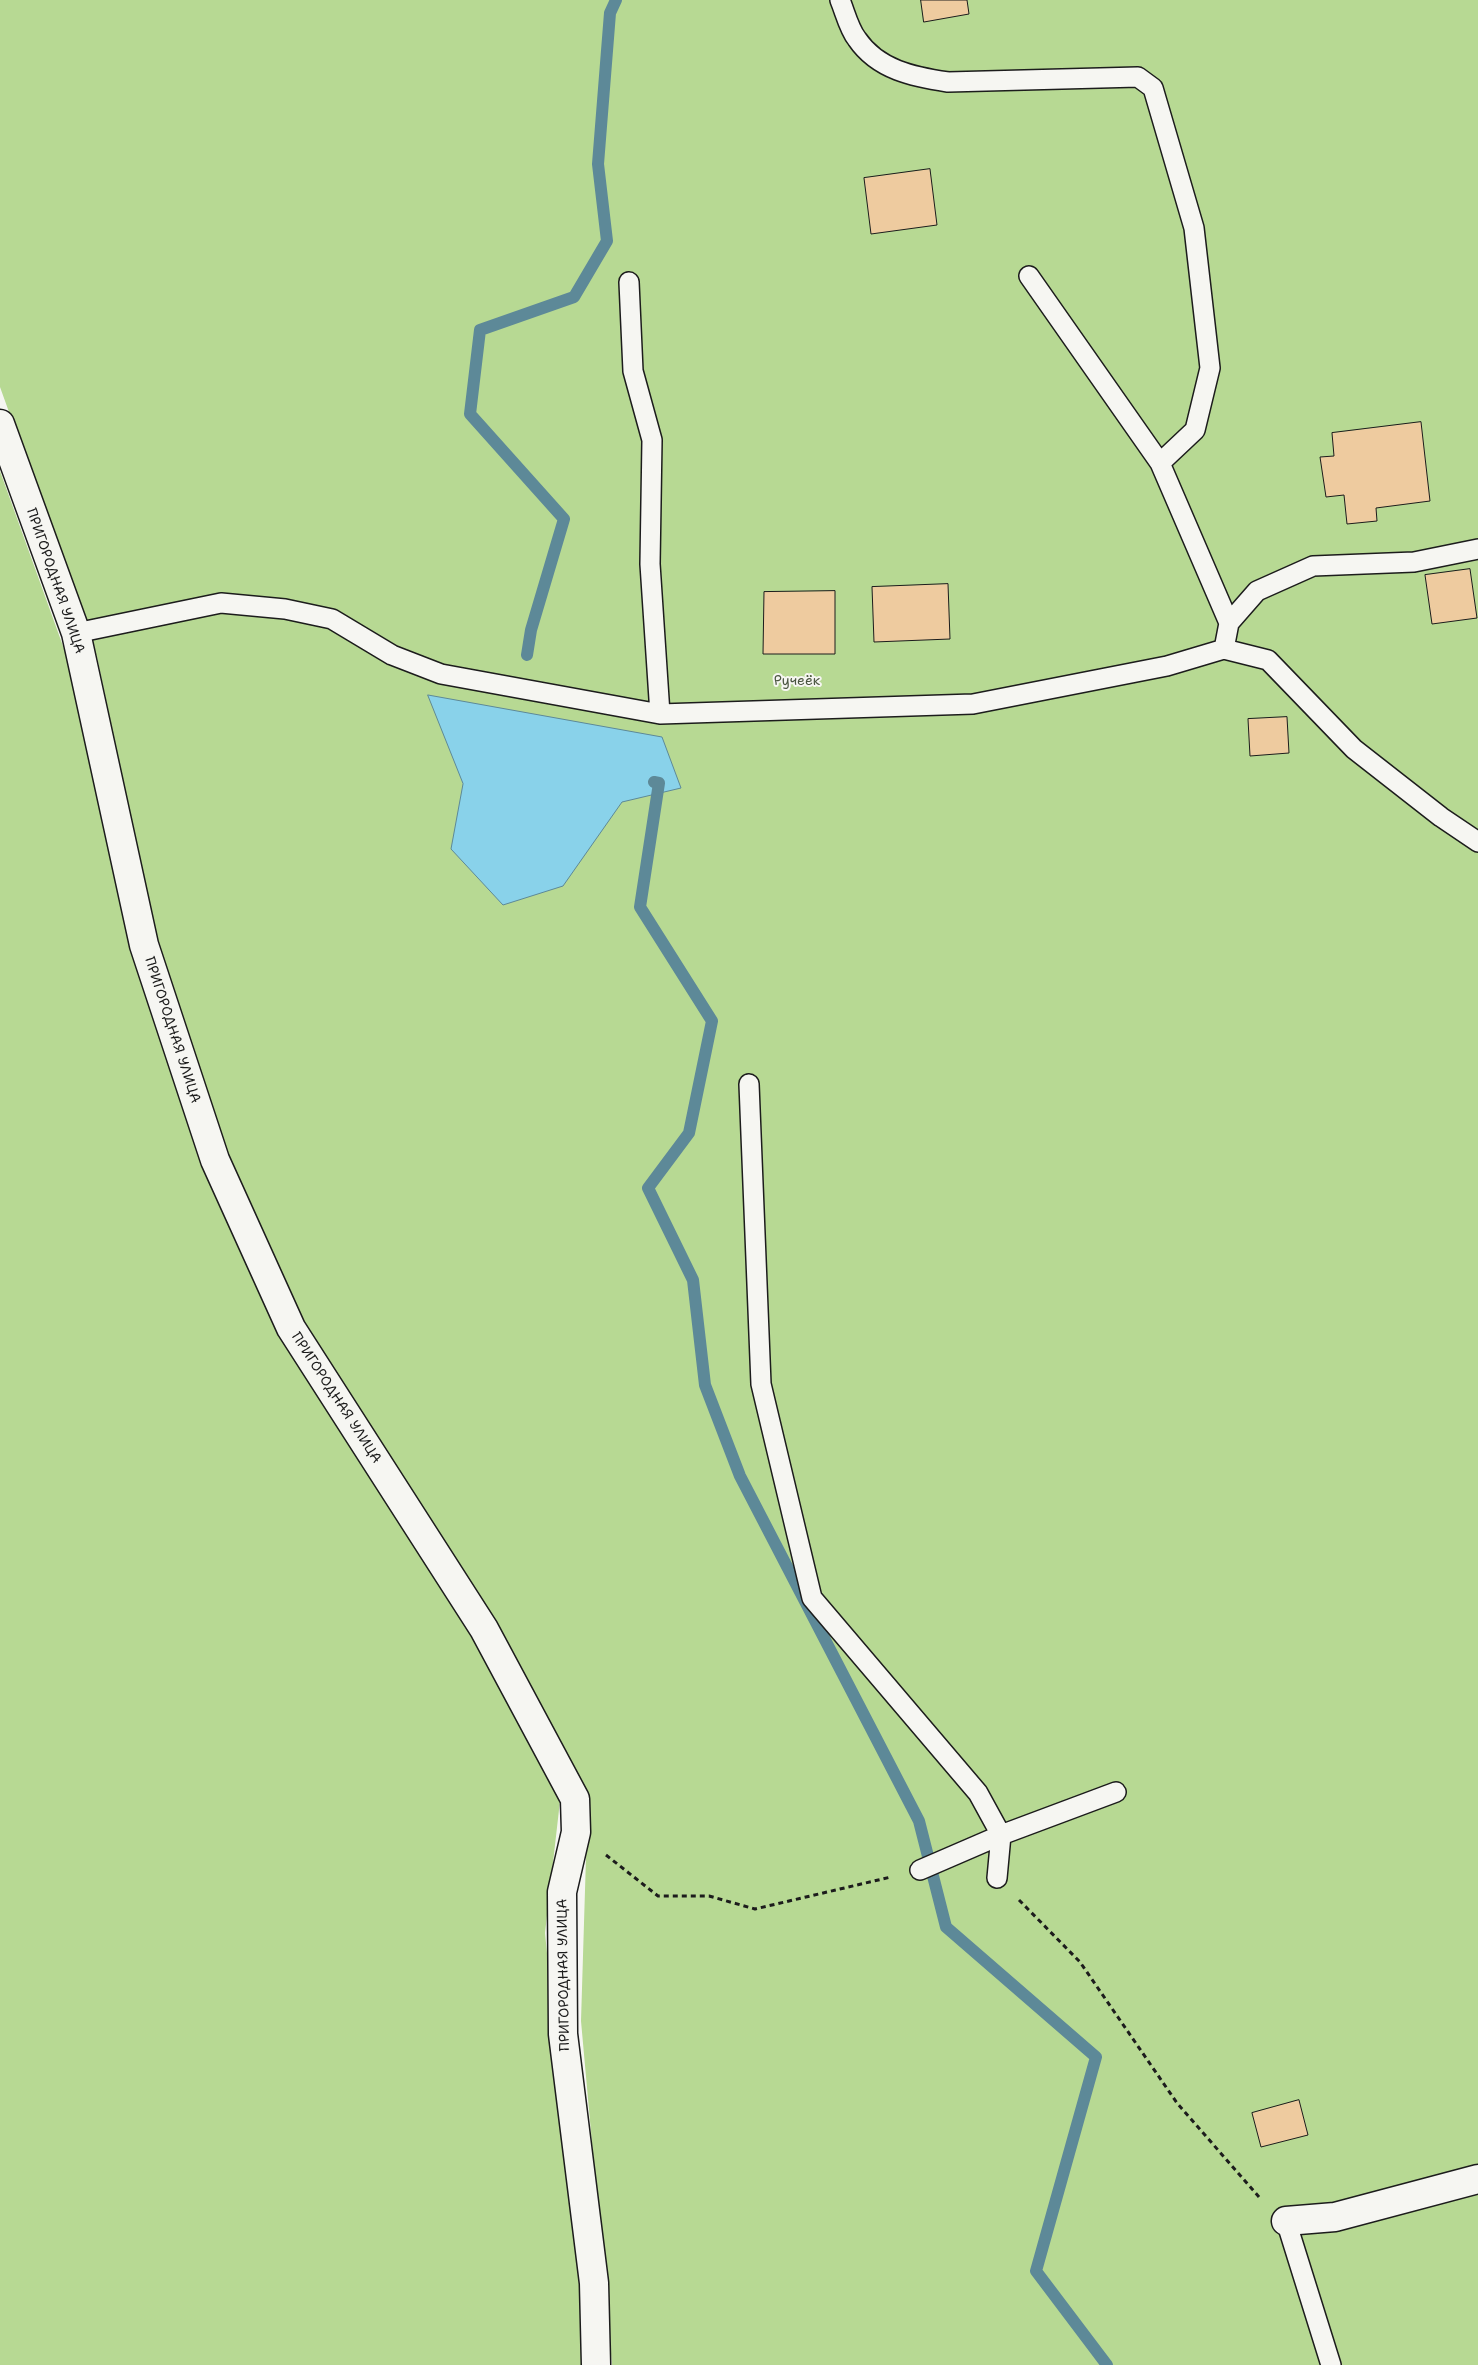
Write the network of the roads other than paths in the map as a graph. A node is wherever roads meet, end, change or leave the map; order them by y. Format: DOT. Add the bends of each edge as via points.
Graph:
graph roads {
  1 [pos="840,0"];
  2 [pos="1029,276"];
  3 [pos="629,282"];
  4 [pos="0,424"];
  5 [pos="1160,463"];
  6 [pos="1478,548"];
  7 [pos="1229,623"];
  8 [pos="76,633"];
  9 [pos="1224,649"];
  10 [pos="660,714"];
  11 [pos="1478,842"];
  12 [pos="749,1084"];
  13 [pos="1116,1792"];
  14 [pos="1001,1836"];
  15 [pos="920,1870"];
  16 [pos="997,1878"];
  17 [pos="1478,2179"];
  18 [pos="1286,2221"];
  19 [pos="596,2365"];
  20 [pos="1331,2365"];
  1 -- 5 [label="lane" via="857,39 886,67 920,78 948,82 1138,77 1153,88 1194,228 1210,368 1195,430"];
  2 -- 5 [label="lane"];
  3 -- 10 [label="lane" via="633,371 652,440 650,564"];
  4 -- 8 [label="street, ПРИГОРОДНАЯ УЛИЦА"];
  5 -- 7 [label="lane"];
  6 -- 7 [label="lane" via="1414,562 1312,566 1257,591"];
  7 -- 9 [label="lane"];
  8 -- 10 [label="lane" via="221,603 285,609 332,619 392,655 441,674"];
  8 -- 19 [label="street, ПРИГОРОДНАЯ УЛИЦА" via="144,945 215,1160 291,1328 484,1629 575,1799 576,1832 562,1892 563,2034 594,2283"];
  9 -- 10 [label="lane" via="1168,666 974,704"];
  9 -- 11 [label="lane" via="1268,660 1354,749"];
  12 -- 14 [label="lane" via="762,1384 812,1598 978,1793"];
  13 -- 14 [label="lane"];
  14 -- 15 [label="lane"];
  14 -- 16 [label="lane"];
  17 -- 18 [label="street" via="1335,2217"];
  18 -- 20 [label="lane"];
}
